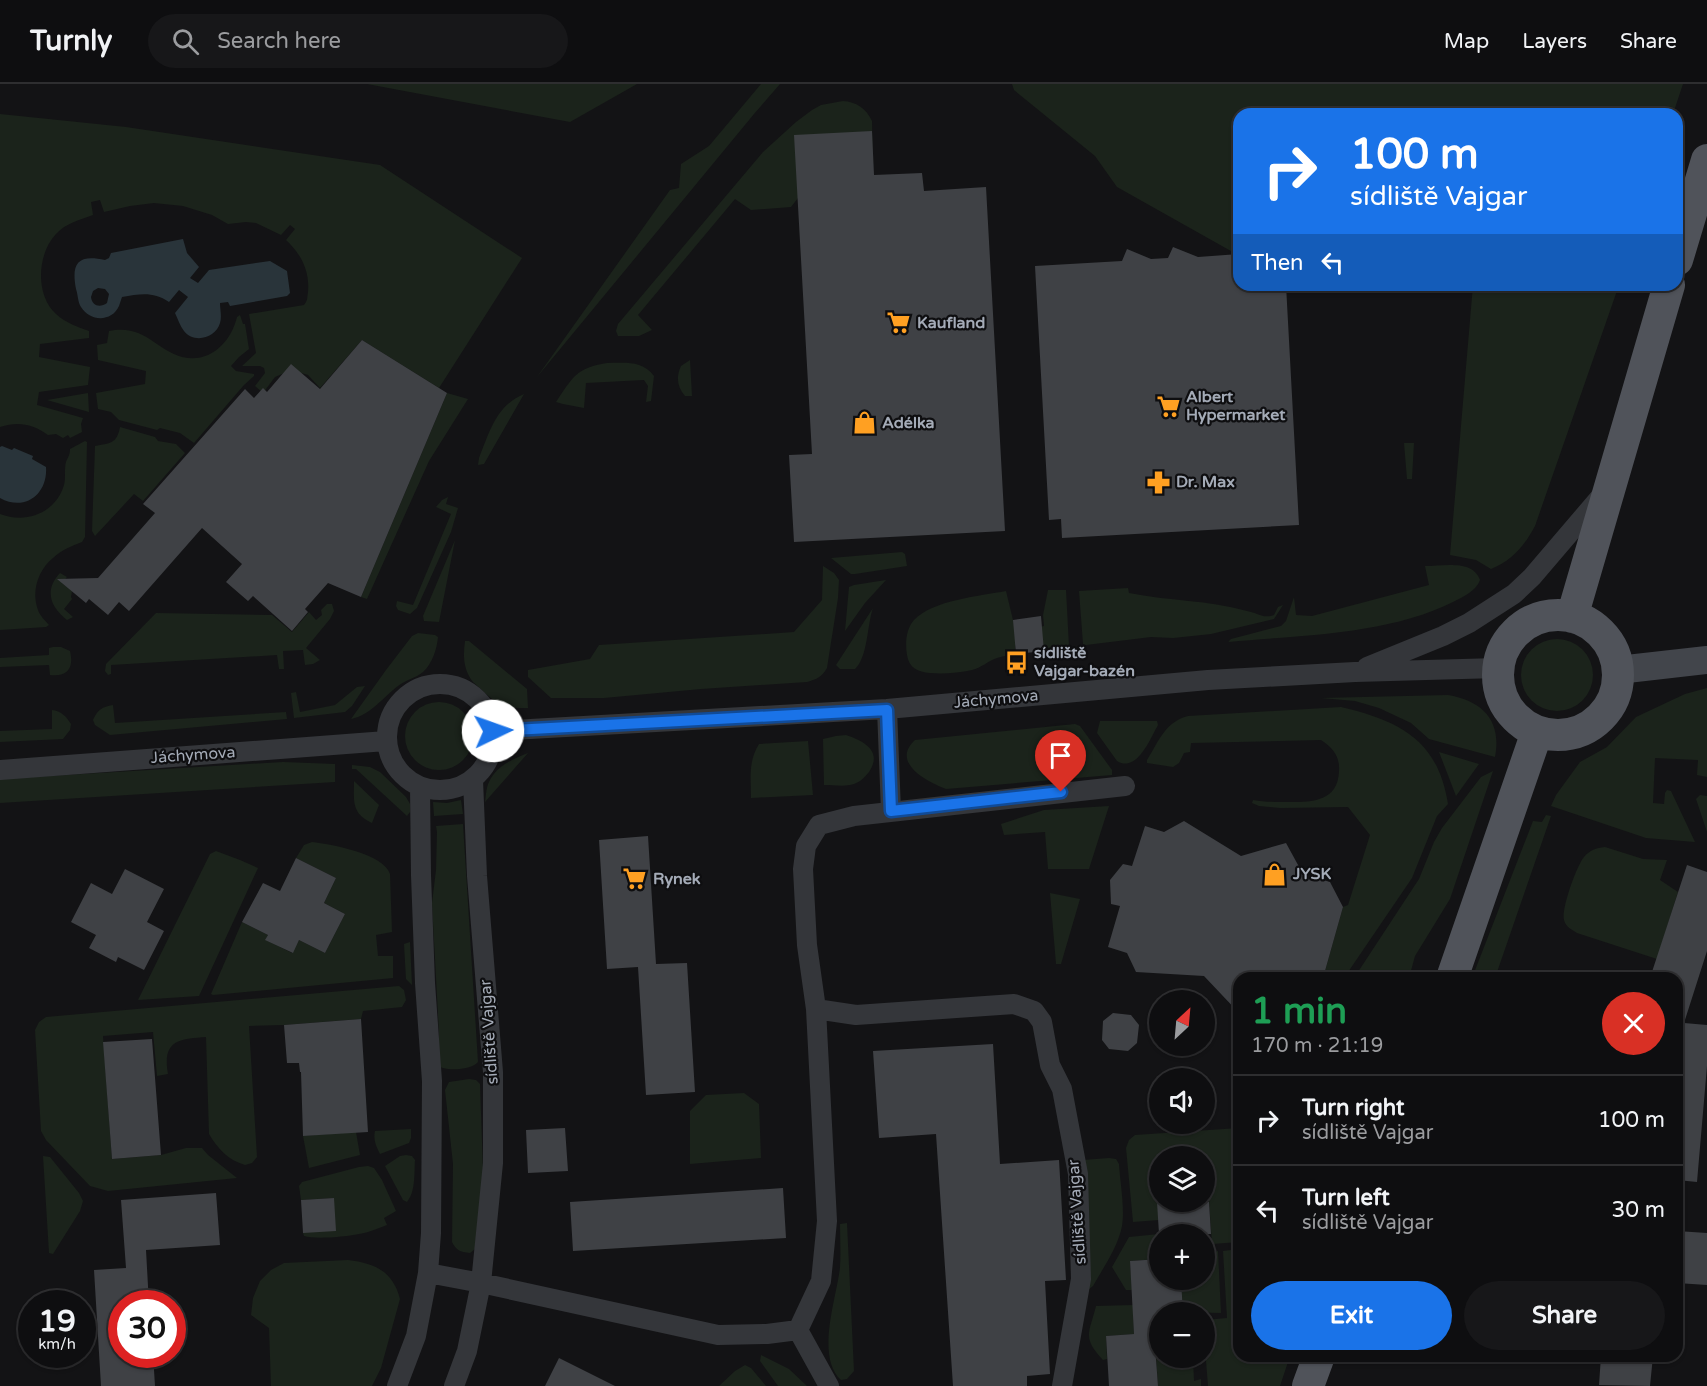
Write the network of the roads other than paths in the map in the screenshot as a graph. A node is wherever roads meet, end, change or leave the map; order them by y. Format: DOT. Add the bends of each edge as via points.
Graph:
graph roads {
  1 [pos="1707,160"];
  2 [pos="1683,240"];
  3 [pos="1668,291"];
  4 [pos="1610,486"];
  5 [pos="1572,617"];
  6 [pos="1707,660"];
  7 [pos="1498,668"];
  8 [pos="1618,670"];
  9 [pos="1355,672"];
  10 [pos="887,710"];
  11 [pos="493,731"];
  12 [pos="1537,732"];
  13 [pos="386,741"];
  14 [pos="0,770"];
  15 [pos="472,780"];
  16 [pos="1125,786"];
  17 [pos="420,787"];
  18 [pos="891,811"];
  19 [pos="1454,972"];
  20 [pos="816,1008"];
  21 [pos="428,1274"];
  22 [pos="481,1282"];
  23 [pos="798,1330"];
  24 [pos="1317,1362"];
  25 [pos="397,1386"];
  26 [pos="454,1386"];
  27 [pos="829,1386"];
  28 [pos="1062,1386"];
  29 [pos="1308,1386"];
  1 -- 2 [label="main road"];
  3 -- 4 [label="main road"];
  4 -- 5 [label="main road"];
  4 -- 9 [label="street" via="1514,594 1443,636"];
  5 -- 7 [label="main road" via="1555,615 1524,626 1511,638"];
  5 -- 8 [label="main road" via="1586,622 1608,642"];
  6 -- 8 [label="street"];
  7 -- 9 [label="street, Jáchymova"];
  7 -- 12 [label="main road" via="1499,688 1507,707 1520,722"];
  8 -- 12 [label="main road" via="1612,703 1588,728 1572,734"];
  9 -- 10 [label="street, Jáchymova" via="1199,681"];
  10 -- 11 [label="street, Jáchymova"];
  10 -- 18 [label="street"];
  11 -- 13 [label="street" via="478,699 458,687 433,684 408,694 398,703 391,714"];
  11 -- 15 [label="street" via="490,758"];
  12 -- 19 [label="main road"];
  13 -- 14 [label="street, Jáchymova"];
  13 -- 17 [label="street" via="393,764 409,782"];
  15 -- 17 [label="street" via="453,790"];
  15 -- 22 [label="street, sídliště Vajgar" via="493,1072 493,1164"];
  16 -- 18 [label="street"];
  17 -- 21 [label="street" via="424,972 432,1081"];
  18 -- 20 [label="street" via="819,825 806,846 803,869 807,945"];
  20 -- 23 [label="street" via="827,1221 821,1281"];
  20 -- 28 [label="street, sídliště Vajgar" via="856,1015 1014,1004 1034,1011 1042,1022 1050,1065 1062,1089 1078,1174 1081,1279"];
  21 -- 22 [label="street"];
  21 -- 25 [label="street" via="416,1336"];
  22 -- 23 [label="street" via="718,1335"];
  22 -- 26 [label="street, sídliště Vajgar" via="467,1351"];
  23 -- 27 [label="street"];
  24 -- 29 [label="main road"];
}
